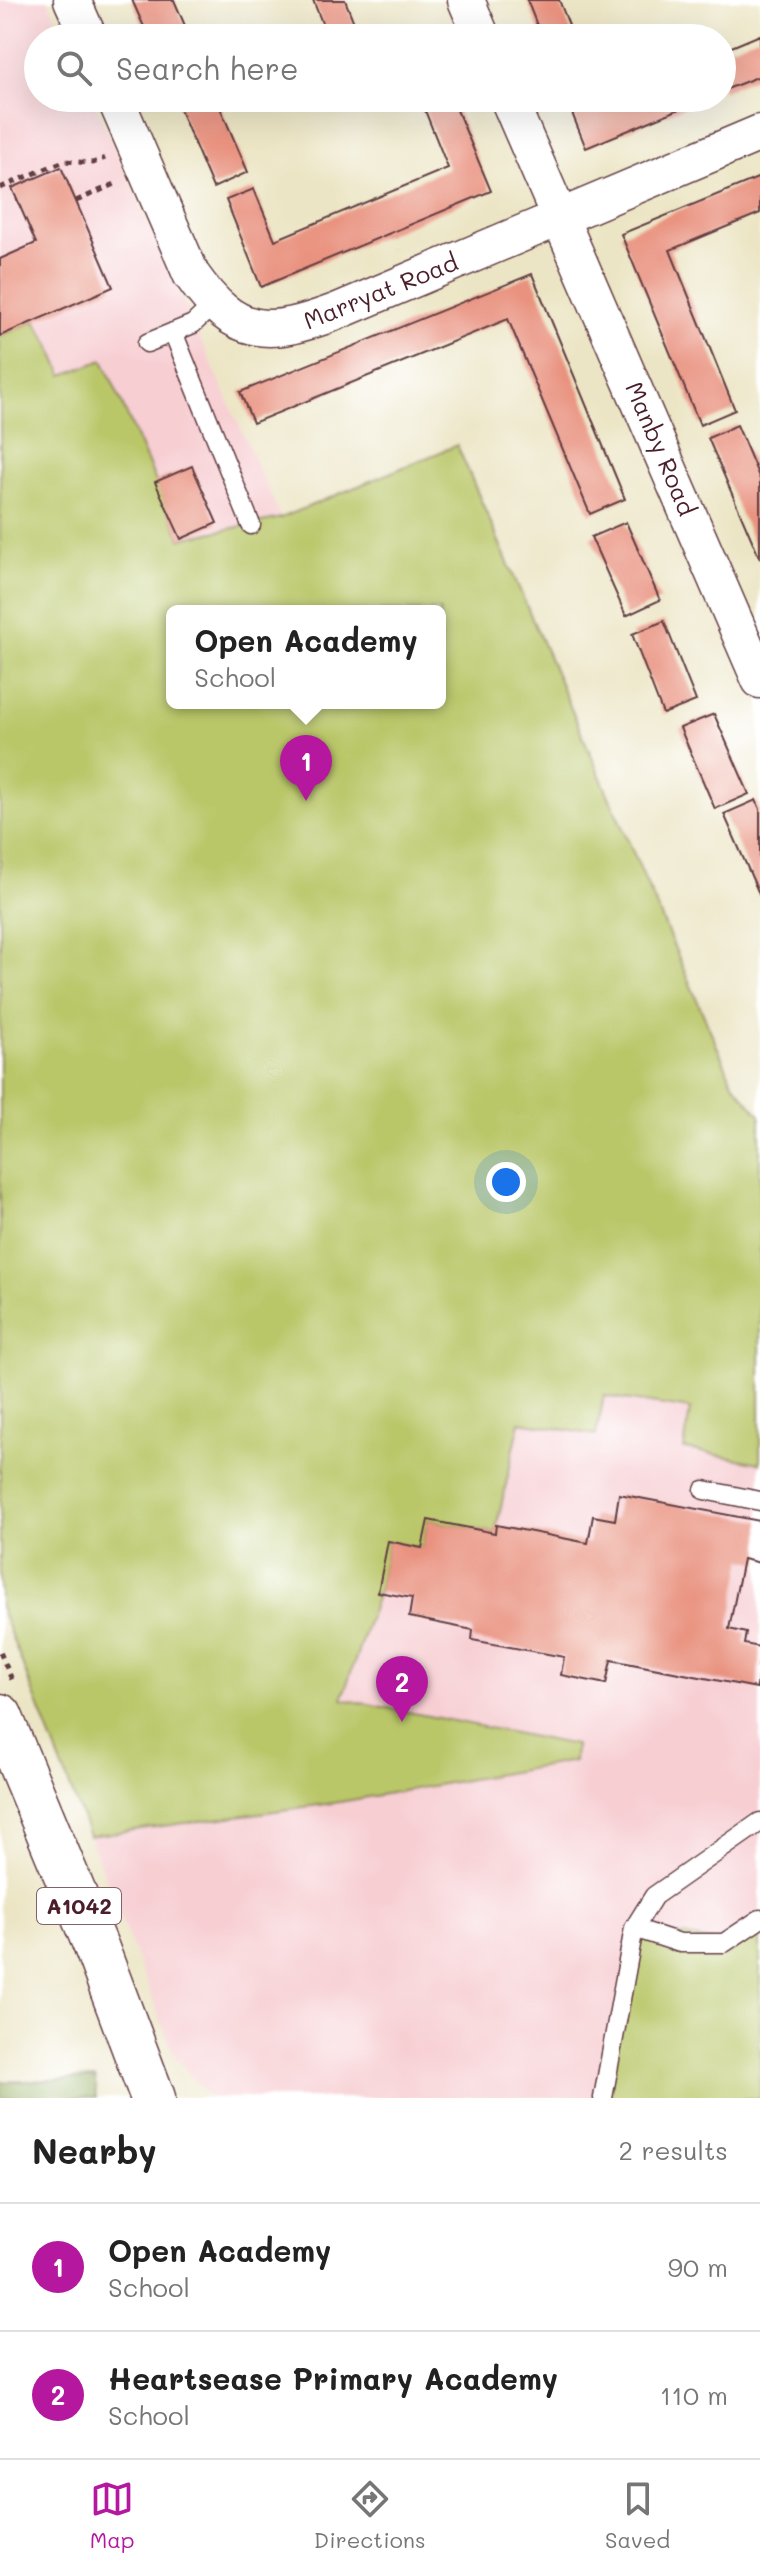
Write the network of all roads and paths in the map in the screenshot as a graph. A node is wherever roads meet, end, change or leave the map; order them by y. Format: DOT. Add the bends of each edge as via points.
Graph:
graph roads {
  1 [pos="72,0"];
  2 [pos="466,0"];
  3 [pos="83,24"];
  4 [pos="476,24"];
  5 [pos="121,112"];
  6 [pos="514,112"];
  7 [pos="760,133"];
  8 [pos="141,157"];
  9 [pos="0,188"];
  10 [pos="76,201"];
  11 [pos="560,219"];
  12 [pos="214,304"];
  13 [pos="173,332"];
  14 [pos="147,343"];
  15 [pos="251,525"];
  16 [pos="760,680"];
  17 [pos="704,1490"];
  18 [pos="760,1501"];
  19 [pos="0,1716"];
  20 [pos="760,1822"];
  21 [pos="760,1919"];
  22 [pos="634,1928"];
  23 [pos="153,2098"];
  24 [pos="603,2098"];
  1 -- 3 [label="street"];
  2 -- 4 [label="street"];
  5 -- 8 [label="street, Marryat Road"];
  6 -- 11 [label="street, Manby Road"];
  7 -- 11 [label="street, Marryat Road"];
  8 -- 9 [label="path" via="64,161"];
  8 -- 10 [label="path"];
  8 -- 12 [label="street, Marryat Road" via="191,274"];
  11 -- 12 [label="street, Marryat Road" via="299,326 249,326"];
  11 -- 16 [label="street, Manby Road"];
  12 -- 13 [label="lane" via="193,324"];
  13 -- 14 [label="lane"];
  13 -- 15 [label="lane"];
  17 -- 18 [label="lane"];
  19 -- 23 [label="highway, A1042"];
  20 -- 22 [label="lane" via="654,1896"];
  21 -- 22 [label="lane" via="724,1943 680,1943"];
  22 -- 24 [label="lane"];
}
